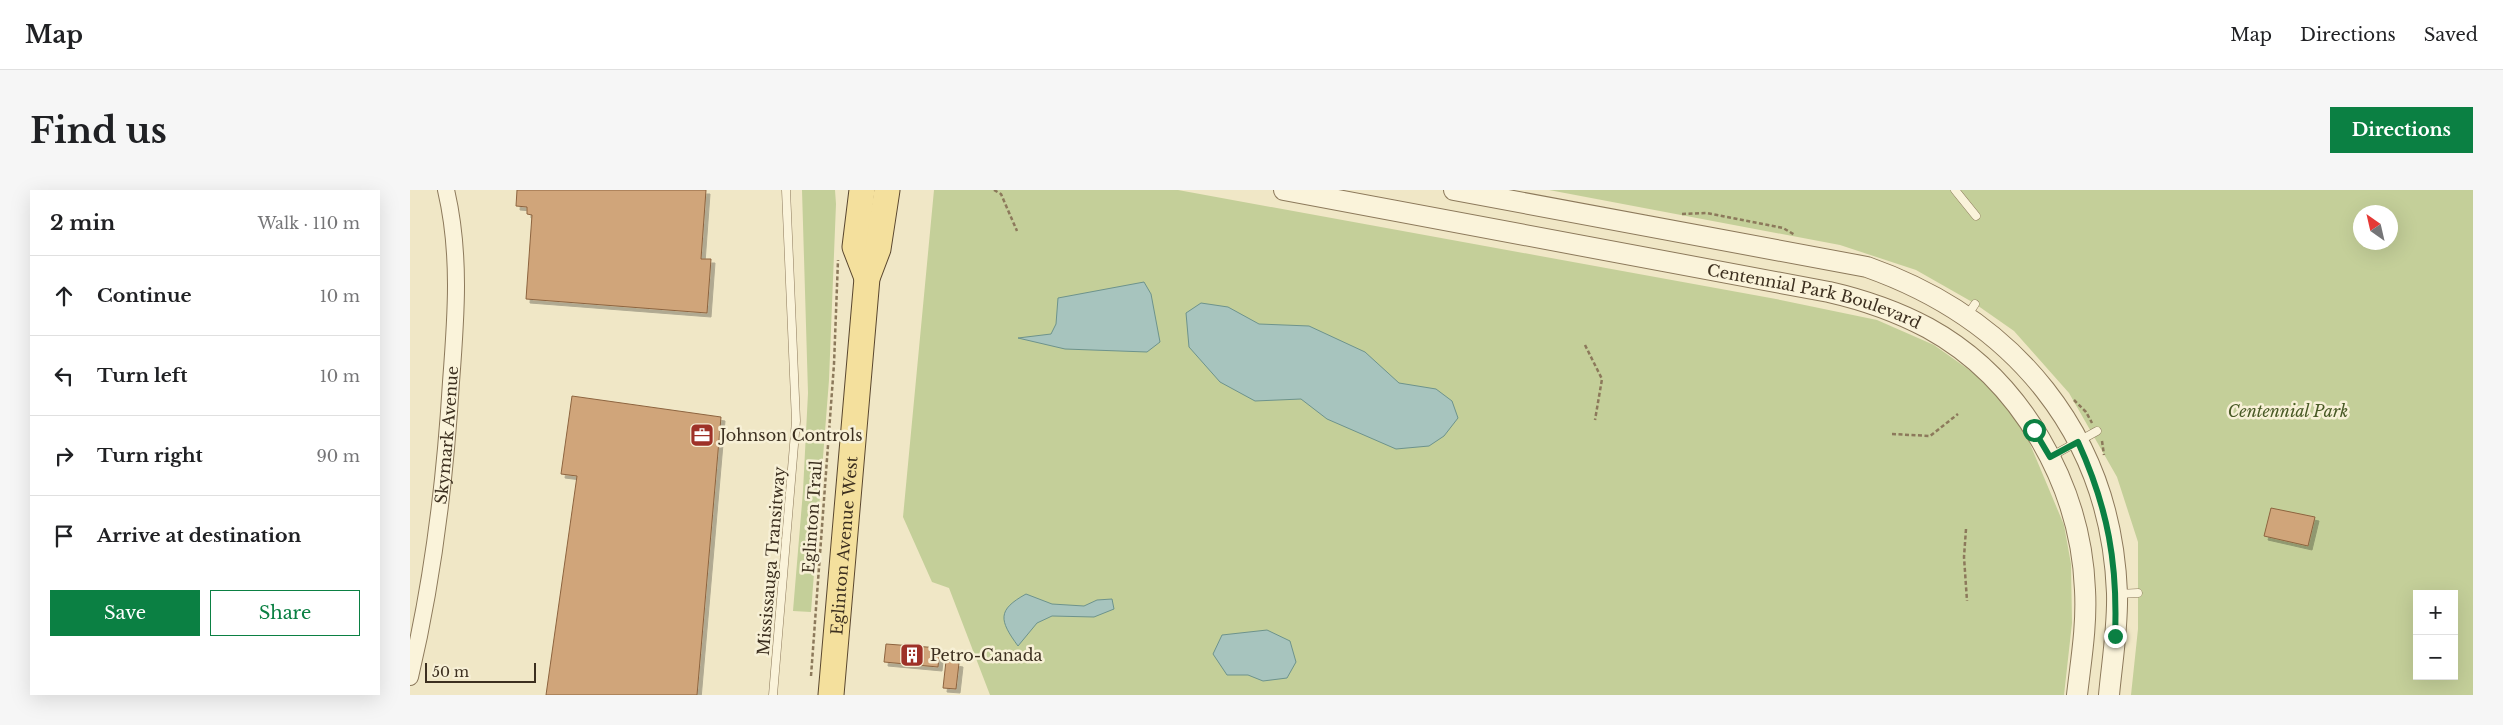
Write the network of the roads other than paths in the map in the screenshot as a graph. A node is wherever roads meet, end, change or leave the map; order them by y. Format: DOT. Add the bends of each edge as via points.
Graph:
graph roads {
  1 [pos="446,190"];
  2 [pos="786,190"];
  3 [pos="862,190"];
  4 [pos="887,190"];
  5 [pos="1284,190"];
  6 [pos="1454,190"];
  7 [pos="1955,190"];
  8 [pos="1595,216"];
  9 [pos="1976,216"];
  10 [pos="1591,247"];
  11 [pos="867,278"];
  12 [pos="2097,431"];
  13 [pos="2078,442"];
  14 [pos="2050,457"];
  15 [pos="2138,593"];
  16 [pos="2117,594"];
  17 [pos="412,656"];
  18 [pos="410,678"];
  19 [pos="773,695"];
  20 [pos="831,695"];
  21 [pos="2077,695"];
  22 [pos="2109,695"];
  1 -- 17 [label="street, Skymark Avenue" via="455,252 457,300 445,473 426,612"];
  2 -- 19 [label="lane, Mississauga Transitway" via="796,422"];
  3 -- 11 [label="main road, Eglinton Avenue West" via="855,247"];
  4 -- 11 [label="main road, Eglinton Avenue West" via="878,249"];
  5 -- 10 [label="street, Centennial Park Boulevard"];
  6 -- 8 [label="street, Centennial Park Boulevard"];
  7 -- 9 [label="lane"];
  8 -- 10 [label="street"];
  8 -- 13 [label="street, Centennial Park Boulevard" via="1867,267 1971,310 2043,386"];
  10 -- 14 [label="street, Centennial Park Boulevard" via="1829,292 1877,304 1902,315 1952,344 1998,383"];
  11 -- 20 [label="main road, Eglinton Avenue West"];
  12 -- 13 [label="lane"];
  13 -- 14 [label="lane"];
  13 -- 16 [label="street, Centennial Park Boulevard" via="2107,522"];
  14 -- 21 [label="street, Centennial Park Boulevard" via="2069,503 2085,589"];
  15 -- 16 [label="lane"];
  16 -- 22 [label="street, Centennial Park Boulevard"];
  17 -- 18 [label="street, Skymark Avenue"];
}
